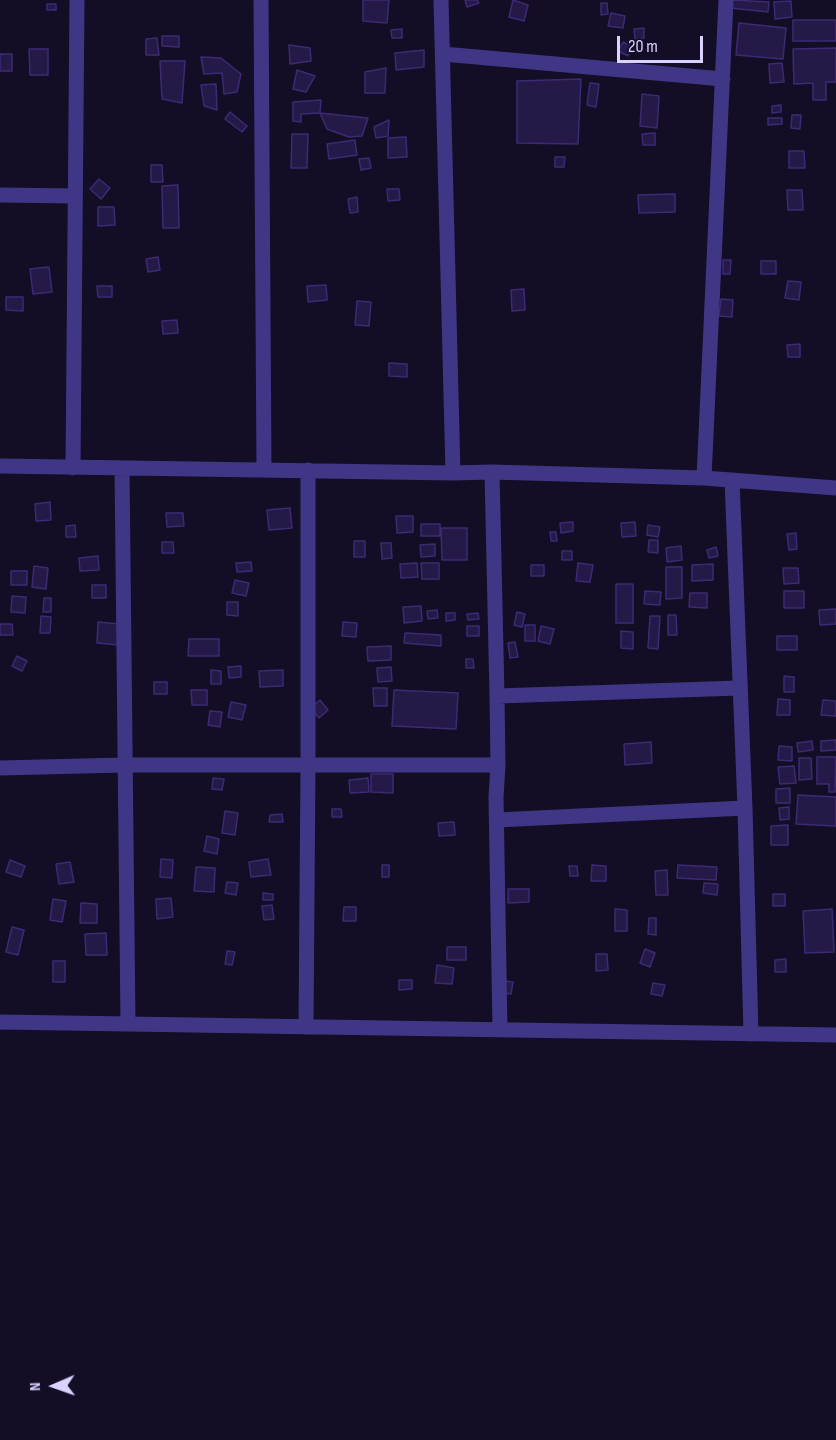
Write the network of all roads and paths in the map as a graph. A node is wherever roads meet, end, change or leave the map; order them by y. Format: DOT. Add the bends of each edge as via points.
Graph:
graph roads {
  1 [pos="77,0"];
  2 [pos="261,0"];
  3 [pos="441,0"];
  4 [pos="726,0"];
  5 [pos="443,54"];
  6 [pos="723,79"];
  7 [pos="0,195"];
  8 [pos="75,196"];
  9 [pos="0,466"];
  10 [pos="73,468"];
  11 [pos="122,468"];
  12 [pos="264,469"];
  13 [pos="308,470"];
  14 [pos="492,472"];
  15 [pos="453,473"];
  16 [pos="704,478"];
  17 [pos="732,480"];
  18 [pos="836,488"];
  19 [pos="739,688"];
  20 [pos="497,696"];
  21 [pos="124,765"];
  22 [pos="308,765"];
  23 [pos="498,765"];
  24 [pos="0,768"];
  25 [pos="745,808"];
  26 [pos="497,820"];
  27 [pos="0,1022"];
  28 [pos="128,1024"];
  29 [pos="306,1027"];
  30 [pos="500,1030"];
  31 [pos="751,1034"];
  32 [pos="836,1035"];
  1 -- 8 [label="street"];
  2 -- 12 [label="street"];
  3 -- 5 [label="street"];
  4 -- 6 [label="street"];
  5 -- 6 [label="street"];
  5 -- 15 [label="street"];
  6 -- 16 [label="street"];
  7 -- 8 [label="street"];
  8 -- 10 [label="street"];
  9 -- 10 [label="street"];
  10 -- 11 [label="street"];
  11 -- 12 [label="street"];
  11 -- 21 [label="street"];
  12 -- 13 [label="street"];
  13 -- 15 [label="street"];
  13 -- 22 [label="street"];
  14 -- 15 [label="street"];
  14 -- 16 [label="street"];
  14 -- 20 [label="street"];
  16 -- 17 [label="street"];
  17 -- 18 [label="street"];
  17 -- 19 [label="street"];
  19 -- 20 [label="street"];
  19 -- 25 [label="street"];
  20 -- 23 [label="street"];
  21 -- 22 [label="street"];
  21 -- 24 [label="street"];
  21 -- 28 [label="street"];
  22 -- 23 [label="street"];
  22 -- 29 [label="street"];
  23 -- 26 [label="street"];
  25 -- 26 [label="street"];
  25 -- 31 [label="street"];
  26 -- 30 [label="street"];
  27 -- 28 [label="street"];
  28 -- 29 [label="street"];
  29 -- 30 [label="street"];
  30 -- 31 [label="street"];
  31 -- 32 [label="street"];
}
